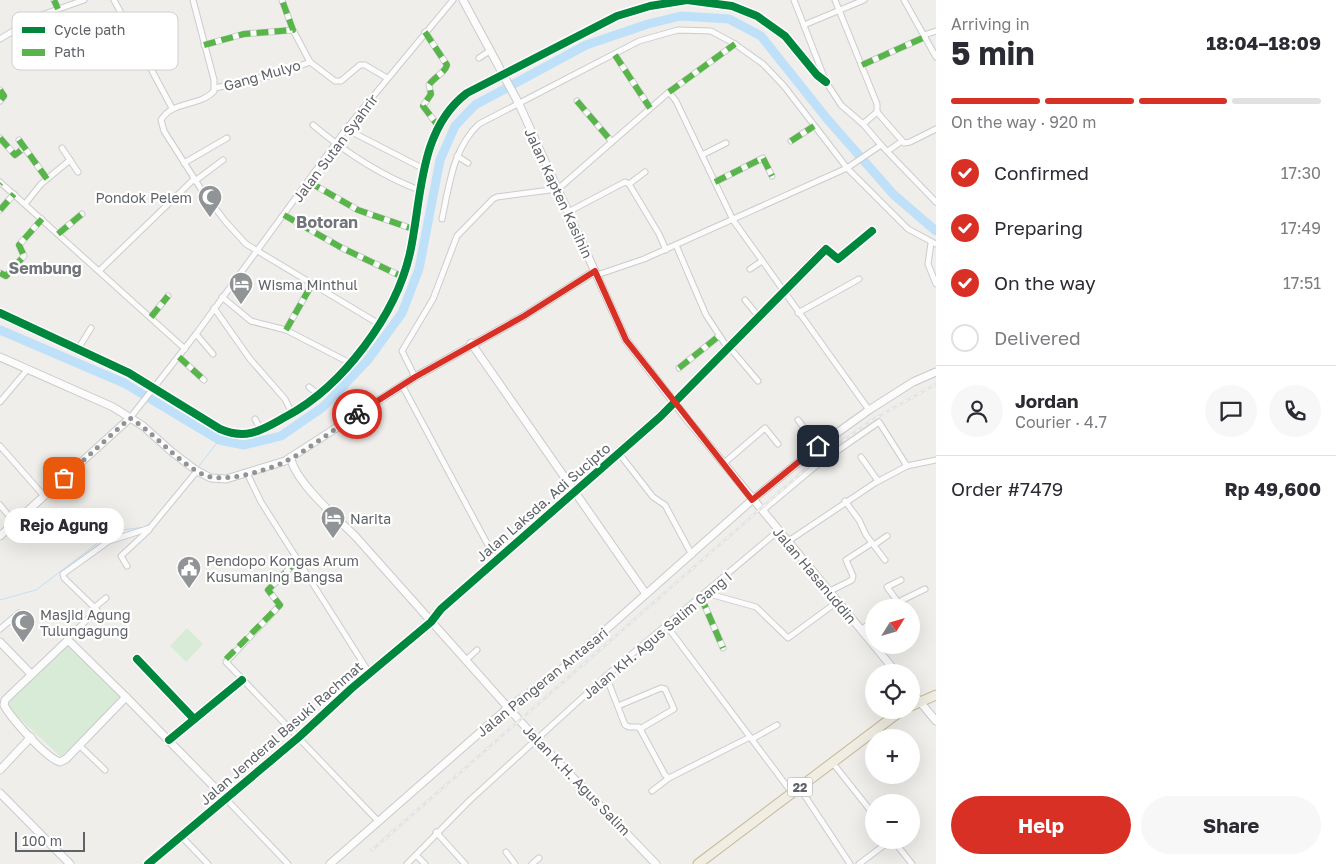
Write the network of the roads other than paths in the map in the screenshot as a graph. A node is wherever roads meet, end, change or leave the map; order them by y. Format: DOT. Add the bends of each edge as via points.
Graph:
graph roads {
  1 [pos="54,0"];
  2 [pos="84,0"];
  3 [pos="114,0"];
  4 [pos="193,0"];
  5 [pos="282,0"];
  6 [pos="453,0"];
  7 [pos="463,0"];
  8 [pos="794,0"];
  9 [pos="836,0"];
  10 [pos="864,0"];
  11 [pos="904,0"];
  12 [pos="701,1"];
  13 [pos="58,8"];
  14 [pos="840,11"];
  15 [pos="49,12"];
  16 [pos="120,12"];
  17 [pos="804,24"];
  18 [pos="12,30"];
  19 [pos="292,30"];
  20 [pos="936,31"];
  21 [pos="425,32"];
  22 [pos="924,36"];
  23 [pos="0,38"];
  24 [pos="735,44"];
  25 [pos="204,45"];
  26 [pos="490,50"];
  27 [pos="615,55"];
  28 [pos="936,56"];
  29 [pos="479,58"];
  30 [pos="310,62"];
  31 [pos="862,65"];
  32 [pos="152,70"];
  33 [pos="504,75"];
  34 [pos="387,78"];
  35 [pos="826,82"];
  36 [pos="214,89"];
  37 [pos="0,90"];
  38 [pos="669,92"];
  39 [pos="577,100"];
  40 [pos="0,101"];
  41 [pos="519,103"];
  42 [pos="172,108"];
  43 [pos="650,108"];
  44 [pos="877,112"];
  45 [pos="863,124"];
  46 [pos="313,125"];
  47 [pos="814,126"];
  48 [pos="439,127"];
  49 [pos="346,129"];
  50 [pos="936,130"];
  51 [pos="0,138"];
  52 [pos="227,138"];
  53 [pos="18,140"];
  54 [pos="791,141"];
  55 [pos="902,141"];
  56 [pos="612,142"];
  57 [pos="726,143"];
  58 [pos="336,144"];
  59 [pos="880,144"];
  60 [pos="24,148"];
  61 [pos="62,148"];
  62 [pos="888,151"];
  63 [pos="702,155"];
  64 [pos="457,156"];
  65 [pos="70,160"];
  66 [pos="224,160"];
  67 [pos="184,163"];
  68 [pos="468,163"];
  69 [pos="847,168"];
  70 [pos="424,169"];
  71 [pos="78,172"];
  72 [pos="645,172"];
  73 [pos="772,176"];
  74 [pos="47,179"];
  75 [pos="195,180"];
  76 [pos="309,182"];
  77 [pos="716,182"];
  78 [pos="0,183"];
  79 [pos="629,184"];
  80 [pos="558,189"];
  81 [pos="419,190"];
  82 [pos="14,194"];
  83 [pos="936,202"];
  84 [pos="25,204"];
  85 [pos="0,210"];
  86 [pos="568,212"];
  87 [pos="82,214"];
  88 [pos="284,215"];
  89 [pos="42,219"];
  90 [pos="442,219"];
  91 [pos="733,220"];
  92 [pos="413,229"];
  93 [pos="872,231"];
  94 [pos="58,234"];
  95 [pos="934,244"];
  96 [pos="676,245"];
  97 [pos="666,250"];
  98 [pos="257,251"];
  99 [pos="762,261"];
  100 [pos="750,270"];
  101 [pos="99,271"];
  102 [pos="0,273"];
  103 [pos="596,273"];
  104 [pos="403,277"];
  105 [pos="859,279"];
  106 [pos="312,284"];
  107 [pos="936,284"];
  108 [pos="783,292"];
  109 [pos="168,296"];
  110 [pos="222,297"];
  111 [pos="745,300"];
  112 [pos="214,308"];
  113 [pos="798,312"];
  114 [pos="0,313"];
  115 [pos="150,317"];
  116 [pos="759,317"];
  117 [pos="379,324"];
  118 [pos="91,328"];
  119 [pos="286,330"];
  120 [pos="196,334"];
  121 [pos="718,336"];
  122 [pos="471,343"];
  123 [pos="78,349"];
  124 [pos="185,349"];
  125 [pos="730,349"];
  126 [pos="213,354"];
  127 [pos="179,356"];
  128 [pos="0,357"];
  129 [pos="350,363"];
  130 [pos="679,368"];
  131 [pos="27,370"];
  132 [pos="936,372"];
  133 [pos="415,377"];
  134 [pos="204,380"];
  135 [pos="758,381"];
  136 [pos="402,385"];
  137 [pos="309,387"];
  138 [pos="154,388"];
  139 [pos="319,395"];
  140 [pos="0,402"];
  141 [pos="674,403"];
  142 [pos="869,410"];
  143 [pos="292,413"];
  144 [pos="130,418"];
  145 [pos="255,419"];
  146 [pos="798,420"];
  147 [pos="260,430"];
  148 [pos="778,444"];
  149 [pos="0,446"];
  150 [pos="818,446"];
  151 [pos="618,452"];
  152 [pos="291,457"];
  153 [pos="861,457"];
  154 [pos="936,460"];
  155 [pos="723,464"];
  156 [pos="908,466"];
  157 [pos="197,471"];
  158 [pos="247,473"];
  159 [pos="878,481"];
  160 [pos="574,491"];
  161 [pos="44,496"];
  162 [pos="752,500"];
  163 [pos="845,501"];
  164 [pos="0,505"];
  165 [pos="762,511"];
  166 [pos="15,523"];
  167 [pos="150,528"];
  168 [pos="778,531"];
  169 [pos="0,536"];
  170 [pos="887,536"];
  171 [pos="787,542"];
  172 [pos="873,544"];
  173 [pos="692,555"];
  174 [pos="297,560"];
  175 [pos="496,560"];
  176 [pos="885,560"];
  177 [pos="127,566"];
  178 [pos="901,580"];
  179 [pos="925,589"];
  180 [pos="828,592"];
  181 [pos="646,594"];
  182 [pos="704,595"];
  183 [pos="106,598"];
  184 [pos="896,599"];
  185 [pos="904,599"];
  186 [pos="837,602"];
  187 [pos="95,607"];
  188 [pos="19,613"];
  189 [pos="431,622"];
  190 [pos="666,625"];
  191 [pos="865,627"];
  192 [pos="0,629"];
  193 [pos="861,630"];
  194 [pos="67,640"];
  195 [pos="0,642"];
  196 [pos="723,648"];
  197 [pos="477,650"];
  198 [pos="137,659"];
  199 [pos="466,660"];
  200 [pos="889,664"];
  201 [pos="31,674"];
  202 [pos="370,674"];
  203 [pos="606,676"];
  204 [pos="242,680"];
  205 [pos="936,695"];
  206 [pos="126,697"];
  207 [pos="920,702"];
  208 [pos="618,706"];
  209 [pos="508,707"];
  210 [pos="194,719"];
  211 [pos="890,719"];
  212 [pos="936,721"];
  213 [pos="777,725"];
  214 [pos="640,728"];
  215 [pos="31,737"];
  216 [pos="299,737"];
  217 [pos="751,738"];
  218 [pos="169,740"];
  219 [pos="537,740"];
  220 [pos="79,746"];
  221 [pos="832,762"];
  222 [pos="0,770"];
  223 [pos="105,770"];
  224 [pos="668,778"];
  225 [pos="795,790"];
  226 [pos="652,791"];
  227 [pos="0,793"];
  228 [pos="225,798"];
  229 [pos="865,804"];
  230 [pos="378,821"];
  231 [pos="436,832"];
  232 [pos="181,836"];
  233 [pos="880,849"];
  234 [pos="900,849"];
  235 [pos="506,852"];
  236 [pos="416,855"];
  237 [pos="539,858"];
  238 [pos="70,864"];
  239 [pos="148,864"];
  240 [pos="208,864"];
  241 [pos="288,864"];
  242 [pos="330,864"];
  243 [pos="407,864"];
  244 [pos="425,864"];
  245 [pos="465,864"];
  246 [pos="515,864"];
  247 [pos="532,864"];
  248 [pos="656,864"];
  249 [pos="698,864"];
  250 [pos="850,864"];
  251 [pos="859,864"];
  252 [pos="912,864"];
  1 -- 13 [label="street"];
  2 -- 13 [label="street"];
  3 -- 16 [label="street"];
  4 -- 25 [label="street"];
  5 -- 19 [label="street"];
  6 -- 21 [label="street, Jalan Sutan Syahrir"];
  7 -- 26 [label="street, Jalan Kapten Kasihin"];
  8 -- 17 [label="street"];
  9 -- 14 [label="street"];
  10 -- 14 [label="street"];
  11 -- 22 [label="street"];
  12 -- 33 [label="street" via="650,6 617,16"];
  12 -- 35 [label="street" via="732,6 757,16 785,36"];
  13 -- 15 [label="street"];
  14 -- 17 [label="street"];
  14 -- 31 [label="street"];
  17 -- 35 [label="street"];
  18 -- 23 [label="street"];
  19 -- 25 [label="street" via="244,34"];
  19 -- 30 [label="street"];
  20 -- 22 [label="street"];
  21 -- 34 [label="street, Jalan Sutan Syahrir"];
  21 -- 48 [label="street" via="447,65 429,85 431,94 423,106"];
  22 -- 28 [label="street"];
  22 -- 31 [label="street"];
  24 -- 27 [label="street" via="711,31 678,30 639,41"];
  24 -- 38 [label="street"];
  24 -- 47 [label="street" via="763,64"];
  25 -- 36 [label="street"];
  26 -- 29 [label="street"];
  26 -- 33 [label="street, Jalan Kapten Kasihin"];
  27 -- 41 [label="street"];
  27 -- 43 [label="street"];
  30 -- 34 [label="street" via="338,82 360,65"];
  30 -- 36 [label="street, Gang Mulyo" via="270,76"];
  31 -- 44 [label="street"];
  32 -- 42 [label="street"];
  33 -- 41 [label="street, Jalan Kapten Kasihin"];
  33 -- 48 [label="street" via="454,102"];
  34 -- 49 [label="street, Jalan Sutan Syahrir"];
  35 -- 45 [label="street" via="840,105"];
  36 -- 42 [label="street, Gang Mulyo" via="208,97"];
  37 -- 40 [label="street" via="4,96"];
  38 -- 43 [label="street"];
  38 -- 63 [label="street"];
  39 -- 56 [label="street"];
  41 -- 64 [label="street" via="479,124"];
  41 -- 80 [label="street, Jalan Kapten Kasihin"];
  42 -- 67 [label="street" via="162,118 162,126"];
  43 -- 56 [label="street"];
  44 -- 45 [label="street"];
  44 -- 55 [label="street"];
  45 -- 59 [label="street"];
  46 -- 58 [label="street"];
  47 -- 54 [label="street"];
  47 -- 69 [label="street"];
  48 -- 70 [label="street"];
  49 -- 58 [label="street, Jalan Sutan Syahrir"];
  49 -- 70 [label="street"];
  50 -- 55 [label="street" via="910,142"];
  51 -- 60 [label="street" via="15,154"];
  52 -- 67 [label="street"];
  53 -- 60 [label="street"];
  55 -- 62 [label="street"];
  56 -- 80 [label="street"];
  57 -- 63 [label="street"];
  58 -- 76 [label="street, Jalan Sutan Syahrir"];
  58 -- 81 [label="street" via="394,180"];
  59 -- 62 [label="street"];
  59 -- 69 [label="street"];
  60 -- 74 [label="street"];
  61 -- 65 [label="street"];
  62 -- 83 [label="street"];
  63 -- 77 [label="street"];
  64 -- 68 [label="street"];
  64 -- 90 [label="street"];
  65 -- 71 [label="street"];
  65 -- 74 [label="street"];
  66 -- 75 [label="street"];
  67 -- 75 [label="street"];
  69 -- 91 [label="street"];
  69 -- 95 [label="street" via="908,229"];
  70 -- 81 [label="street"];
  72 -- 79 [label="street"];
  73 -- 77 [label="street" via="762,158"];
  74 -- 84 [label="street"];
  75 -- 98 [label="street" via="225,221"];
  75 -- 101 [label="street"];
  76 -- 88 [label="street, Jalan Sutan Syahrir"];
  76 -- 92 [label="street" via="358,210"];
  77 -- 91 [label="street"];
  78 -- 82 [label="street"];
  79 -- 86 [label="street" via="620,183"];
  79 -- 97 [label="street"];
  80 -- 86 [label="street, Jalan Kapten Kasihin"];
  80 -- 133 [label="street" via="506,193 492,199 457,236 433,299 402,351"];
  81 -- 92 [label="street"];
  82 -- 84 [label="street"];
  82 -- 85 [label="street"];
  84 -- 89 [label="street"];
  86 -- 103 [label="street, Jalan Kapten Kasihin"];
  87 -- 94 [label="street"];
  88 -- 98 [label="street, Jalan Sutan Syahrir"];
  88 -- 104 [label="street"];
  89 -- 94 [label="street"];
  89 -- 102 [label="street" via="19,245 24,256 6,276"];
  91 -- 96 [label="street"];
  91 -- 99 [label="street"];
  92 -- 104 [label="street"];
  93 -- 108 [label="street" via="838,259 826,249"];
  94 -- 101 [label="street"];
  95 -- 107 [label="street" via="928,264"];
  96 -- 97 [label="street"];
  96 -- 121 [label="street"];
  97 -- 103 [label="street"];
  98 -- 106 [label="street"];
  98 -- 110 [label="street, Jalan Sutan Syahrir"];
  99 -- 100 [label="street"];
  99 -- 108 [label="street"];
  101 -- 115 [label="street"];
  103 -- 122 [label="street"];
  103 -- 141 [label="street, Jalan Kapten Kasihin" via="626,340"];
  104 -- 117 [label="street"];
  105 -- 113 [label="street"];
  106 -- 117 [label="street"];
  106 -- 119 [label="street"];
  108 -- 113 [label="street"];
  108 -- 116 [label="street"];
  109 -- 115 [label="street"];
  110 -- 112 [label="street, Jalan Sutan Syahrir"];
  110 -- 119 [label="street" via="251,321"];
  111 -- 116 [label="street"];
  112 -- 120 [label="street, Jalan Sutan Syahrir"];
  112 -- 143 [label="street" via="285,399"];
  113 -- 142 [label="street"];
  114 -- 123 [label="street"];
  115 -- 124 [label="street"];
  116 -- 125 [label="street"];
  117 -- 129 [label="street"];
  118 -- 123 [label="street"];
  119 -- 129 [label="street"];
  120 -- 124 [label="street, Jalan Sutan Syahrir"];
  120 -- 126 [label="street"];
  121 -- 125 [label="street"];
  121 -- 130 [label="street"];
  122 -- 133 [label="street"];
  122 -- 160 [label="street"];
  123 -- 138 [label="street"];
  124 -- 127 [label="street, Jalan Sutan Syahrir"];
  125 -- 135 [label="street"];
  125 -- 141 [label="street"];
  127 -- 134 [label="street"];
  127 -- 138 [label="street, Jalan Sutan Syahrir"];
  128 -- 131 [label="street"];
  129 -- 139 [label="street"];
  131 -- 140 [label="street"];
  131 -- 144 [label="street" via="114,407"];
  132 -- 142 [label="street, Jalan Pangeran Antasari" via="913,382"];
  133 -- 136 [label="street"];
  136 -- 152 [label="street"];
  136 -- 175 [label="street"];
  137 -- 139 [label="street"];
  138 -- 144 [label="street, Jalan Sutan Syahrir"];
  138 -- 147 [label="street" via="228,433 244,435"];
  139 -- 143 [label="street"];
  141 -- 151 [label="street, Jalan Laksda. Adi Sucipto"];
  141 -- 155 [label="street, Jalan Kapten Kasihin"];
  142 -- 150 [label="street, Jalan Pangeran Antasari"];
  143 -- 147 [label="street"];
  144 -- 157 [label="street"];
  144 -- 161 [label="street"];
  145 -- 147 [label="street"];
  146 -- 150 [label="street"];
  148 -- 155 [label="street" via="765,428"];
  149 -- 161 [label="street"];
  150 -- 162 [label="street, Jalan Pangeran Antasari"];
  151 -- 160 [label="street, Jalan Laksda. Adi Sucipto"];
  151 -- 173 [label="street" via="653,497 665,505"];
  152 -- 158 [label="street" via="280,464"];
  152 -- 189 [label="street, Jalan K.H. Agus Salim" via="296,473"];
  153 -- 159 [label="street"];
  154 -- 156 [label="street"];
  155 -- 162 [label="street, Jalan Kapten Kasihin"];
  156 -- 159 [label="street"];
  156 -- 165 [label="street" via="879,422 817,465"];
  157 -- 158 [label="street" via="211,478"];
  157 -- 167 [label="street"];
  158 -- 174 [label="street"];
  159 -- 163 [label="street"];
  160 -- 175 [label="street, Jalan Laksda. Adi Sucipto"];
  160 -- 181 [label="street"];
  161 -- 166 [label="street"];
  162 -- 165 [label="street, Jalan Hasanuddin"];
  162 -- 173 [label="street, Jalan Pangeran Antasari"];
  163 -- 171 [label="street"];
  163 -- 172 [label="street"];
  164 -- 166 [label="street"];
  165 -- 168 [label="street, Jalan Hasanuddin"];
  166 -- 169 [label="street"];
  167 -- 177 [label="street" via="121,556"];
  167 -- 187 [label="street" via="108,541 63,574"];
  168 -- 171 [label="street, Jalan Hasanuddin"];
  168 -- 182 [label="street, Jalan KH. Agus Salim Gang I"];
  170 -- 172 [label="street"];
  171 -- 180 [label="street, Jalan Hasanuddin"];
  172 -- 176 [label="street"];
  172 -- 180 [label="street" via="846,560 852,580"];
  173 -- 181 [label="street, Jalan Pangeran Antasari"];
  174 -- 202 [label="street"];
  174 -- 204 [label="street" via="268,590 280,605 226,660"];
  175 -- 189 [label="street, Jalan Laksda. Adi Sucipto" via="441,609"];
  178 -- 184 [label="street" via="886,587"];
  179 -- 185 [label="street"];
  180 -- 186 [label="street, Jalan Hasanuddin"];
  181 -- 209 [label="street, Jalan Pangeran Antasari" via="555,675"];
  182 -- 186 [label="street" via="756,607 788,638"];
  182 -- 190 [label="street, Jalan KH. Agus Salim Gang I"];
  182 -- 196 [label="street"];
  183 -- 187 [label="street"];
  186 -- 193 [label="street, Jalan Hasanuddin"];
  187 -- 194 [label="street" via="97,610"];
  188 -- 192 [label="street"];
  189 -- 199 [label="street, Jalan K.H. Agus Salim"];
  189 -- 202 [label="street, Jalan Jenderal Basuki Rachmat"];
  190 -- 203 [label="street, Jalan KH. Agus Salim Gang I"];
  190 -- 217 [label="street"];
  191 -- 193 [label="street"];
  193 -- 200 [label="street, Jalan Hasanuddin"];
  194 -- 201 [label="street"];
  194 -- 206 [label="street"];
  195 -- 201 [label="street"];
  197 -- 199 [label="street"];
  198 -- 210 [label="street"];
  199 -- 209 [label="street, Jalan K.H. Agus Salim"];
  201 -- 215 [label="street" via="5,700 4,705"];
  202 -- 216 [label="street, Jalan Jenderal Basuki Rachmat"];
  203 -- 208 [label="street"];
  203 -- 219 [label="street, Jalan KH. Agus Salim Gang I"];
  204 -- 210 [label="street"];
  204 -- 216 [label="street"];
  205 -- 207 [label="highway"];
  206 -- 218 [label="street"];
  206 -- 220 [label="street"];
  207 -- 212 [label="street"];
  208 -- 214 [label="street" via="627,726"];
  208 -- 214 [label="street" via="665,689 674,709"];
  209 -- 219 [label="street, Jalan K.H. Agus Salim"];
  209 -- 230 [label="street, Jalan Pangeran Antasari"];
  210 -- 218 [label="street"];
  211 -- 221 [label="highway, 22"];
  213 -- 217 [label="street"];
  214 -- 224 [label="street"];
  215 -- 220 [label="street" via="57,761 63,761"];
  215 -- 222 [label="street"];
  216 -- 228 [label="street, Jalan Jenderal Basuki Rachmat"];
  216 -- 230 [label="street"];
  217 -- 224 [label="street"];
  217 -- 225 [label="street"];
  218 -- 228 [label="street"];
  219 -- 231 [label="street, Jalan KH. Agus Salim Gang I"];
  219 -- 248 [label="street, Jalan K.H. Agus Salim"];
  220 -- 223 [label="street"];
  221 -- 225 [label="highway, 22"];
  221 -- 229 [label="street"];
  224 -- 226 [label="street"];
  225 -- 249 [label="highway, 22"];
  225 -- 250 [label="street"];
  227 -- 238 [label="street"];
  228 -- 232 [label="street, Jalan Jenderal Basuki Rachmat"];
  228 -- 241 [label="street"];
  230 -- 242 [label="street, Jalan Pangeran Antasari"];
  231 -- 236 [label="street, Jalan KH. Agus Salim Gang I"];
  231 -- 245 [label="street"];
  232 -- 239 [label="street, Jalan Jenderal Basuki Rachmat"];
  232 -- 240 [label="street"];
  233 -- 251 [label="street"];
  234 -- 252 [label="street"];
  235 -- 246 [label="street"];
  236 -- 243 [label="street, Jalan KH. Agus Salim Gang I"];
  236 -- 244 [label="street"];
  237 -- 247 [label="street"];
}
